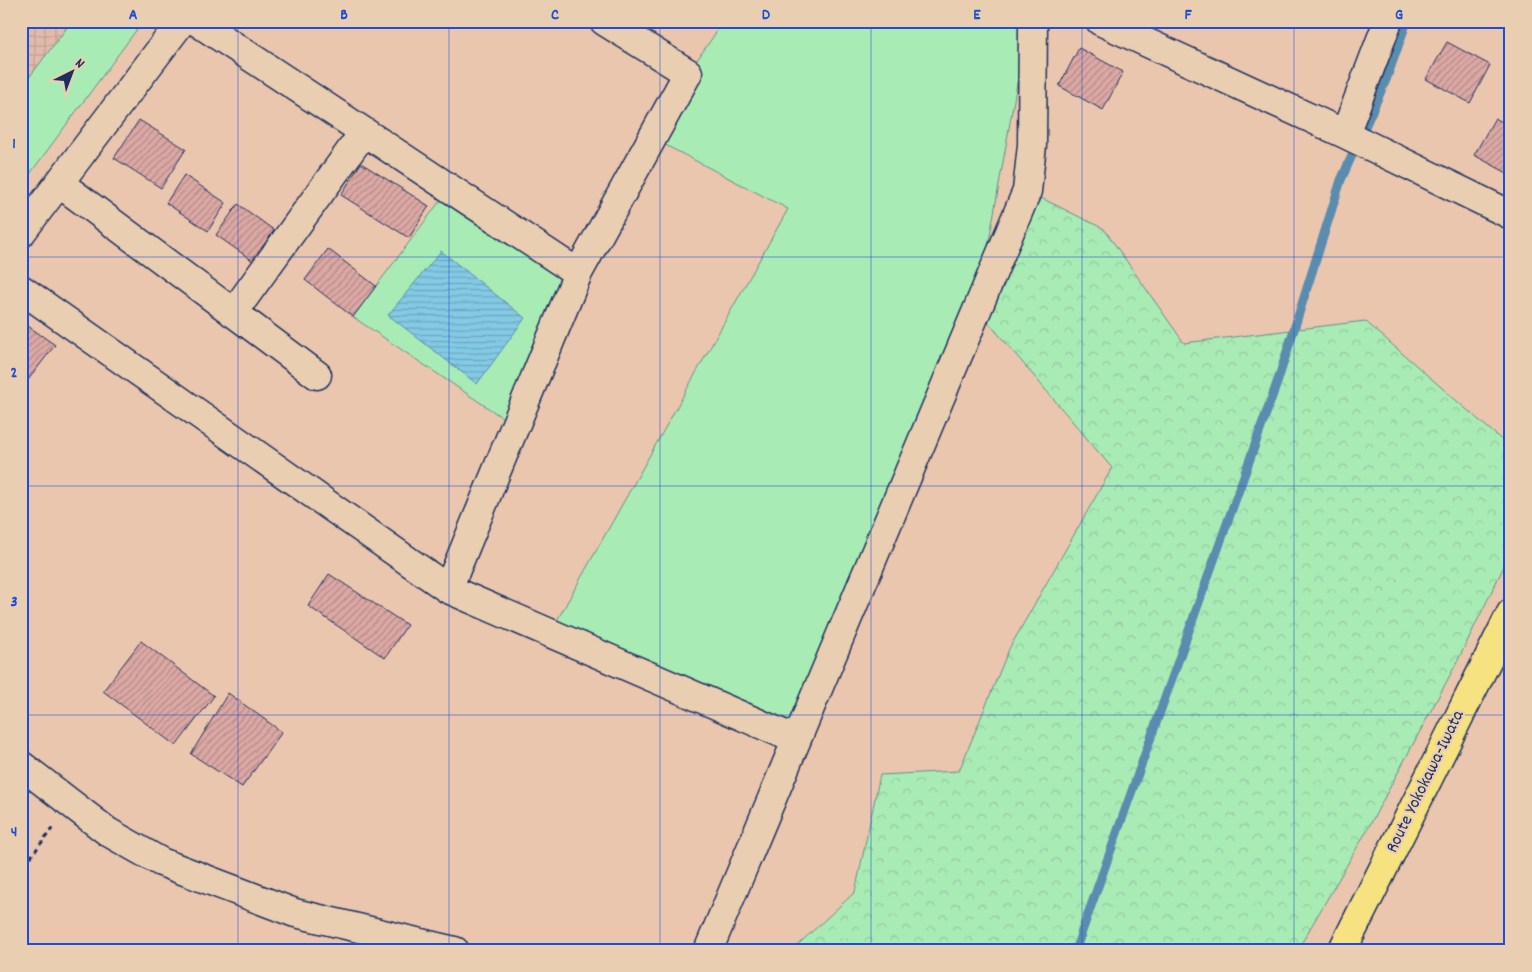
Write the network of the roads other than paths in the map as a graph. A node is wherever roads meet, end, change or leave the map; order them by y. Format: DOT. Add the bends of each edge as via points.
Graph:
graph roads {
  1 [pos="182,21"];
  2 [pos="196,21"];
  3 [pos="604,21"];
  4 [pos="1033,21"];
  5 [pos="1100,21"];
  6 [pos="1388,21"];
  7 [pos="364,132"];
  8 [pos="1345,134"];
  9 [pos="59,183"];
  10 [pos="1511,215"];
  11 [pos="21,233"];
  12 [pos="578,273"];
  13 [pos="21,289"];
  14 [pos="234,313"];
  15 [pos="317,375"];
  16 [pos="448,589"];
  17 [pos="1511,614"];
  18 [pos="796,739"];
  19 [pos="21,765"];
  20 [pos="384,943"];
  21 [pos="455,951"];
  22 [pos="708,951"];
  23 [pos="1342,951"];
  1 -- 9 [label="street"];
  2 -- 7 [label="street"];
  3 -- 12 [label="street" via="688,73"];
  4 -- 18 [label="street" via="1032,145 1027,191"];
  5 -- 8 [label="street"];
  6 -- 8 [label="street"];
  7 -- 12 [label="street"];
  7 -- 14 [label="street"];
  8 -- 10 [label="street"];
  9 -- 11 [label="street"];
  9 -- 14 [label="street"];
  12 -- 16 [label="street"];
  13 -- 16 [label="street"];
  14 -- 15 [label="street"];
  16 -- 18 [label="street"];
  17 -- 23 [label="main road, Route Yokokawa-Iwata"];
  18 -- 22 [label="street"];
  19 -- 20 [label="street" via="108,832 162,862"];
  20 -- 21 [label="street"];
}
